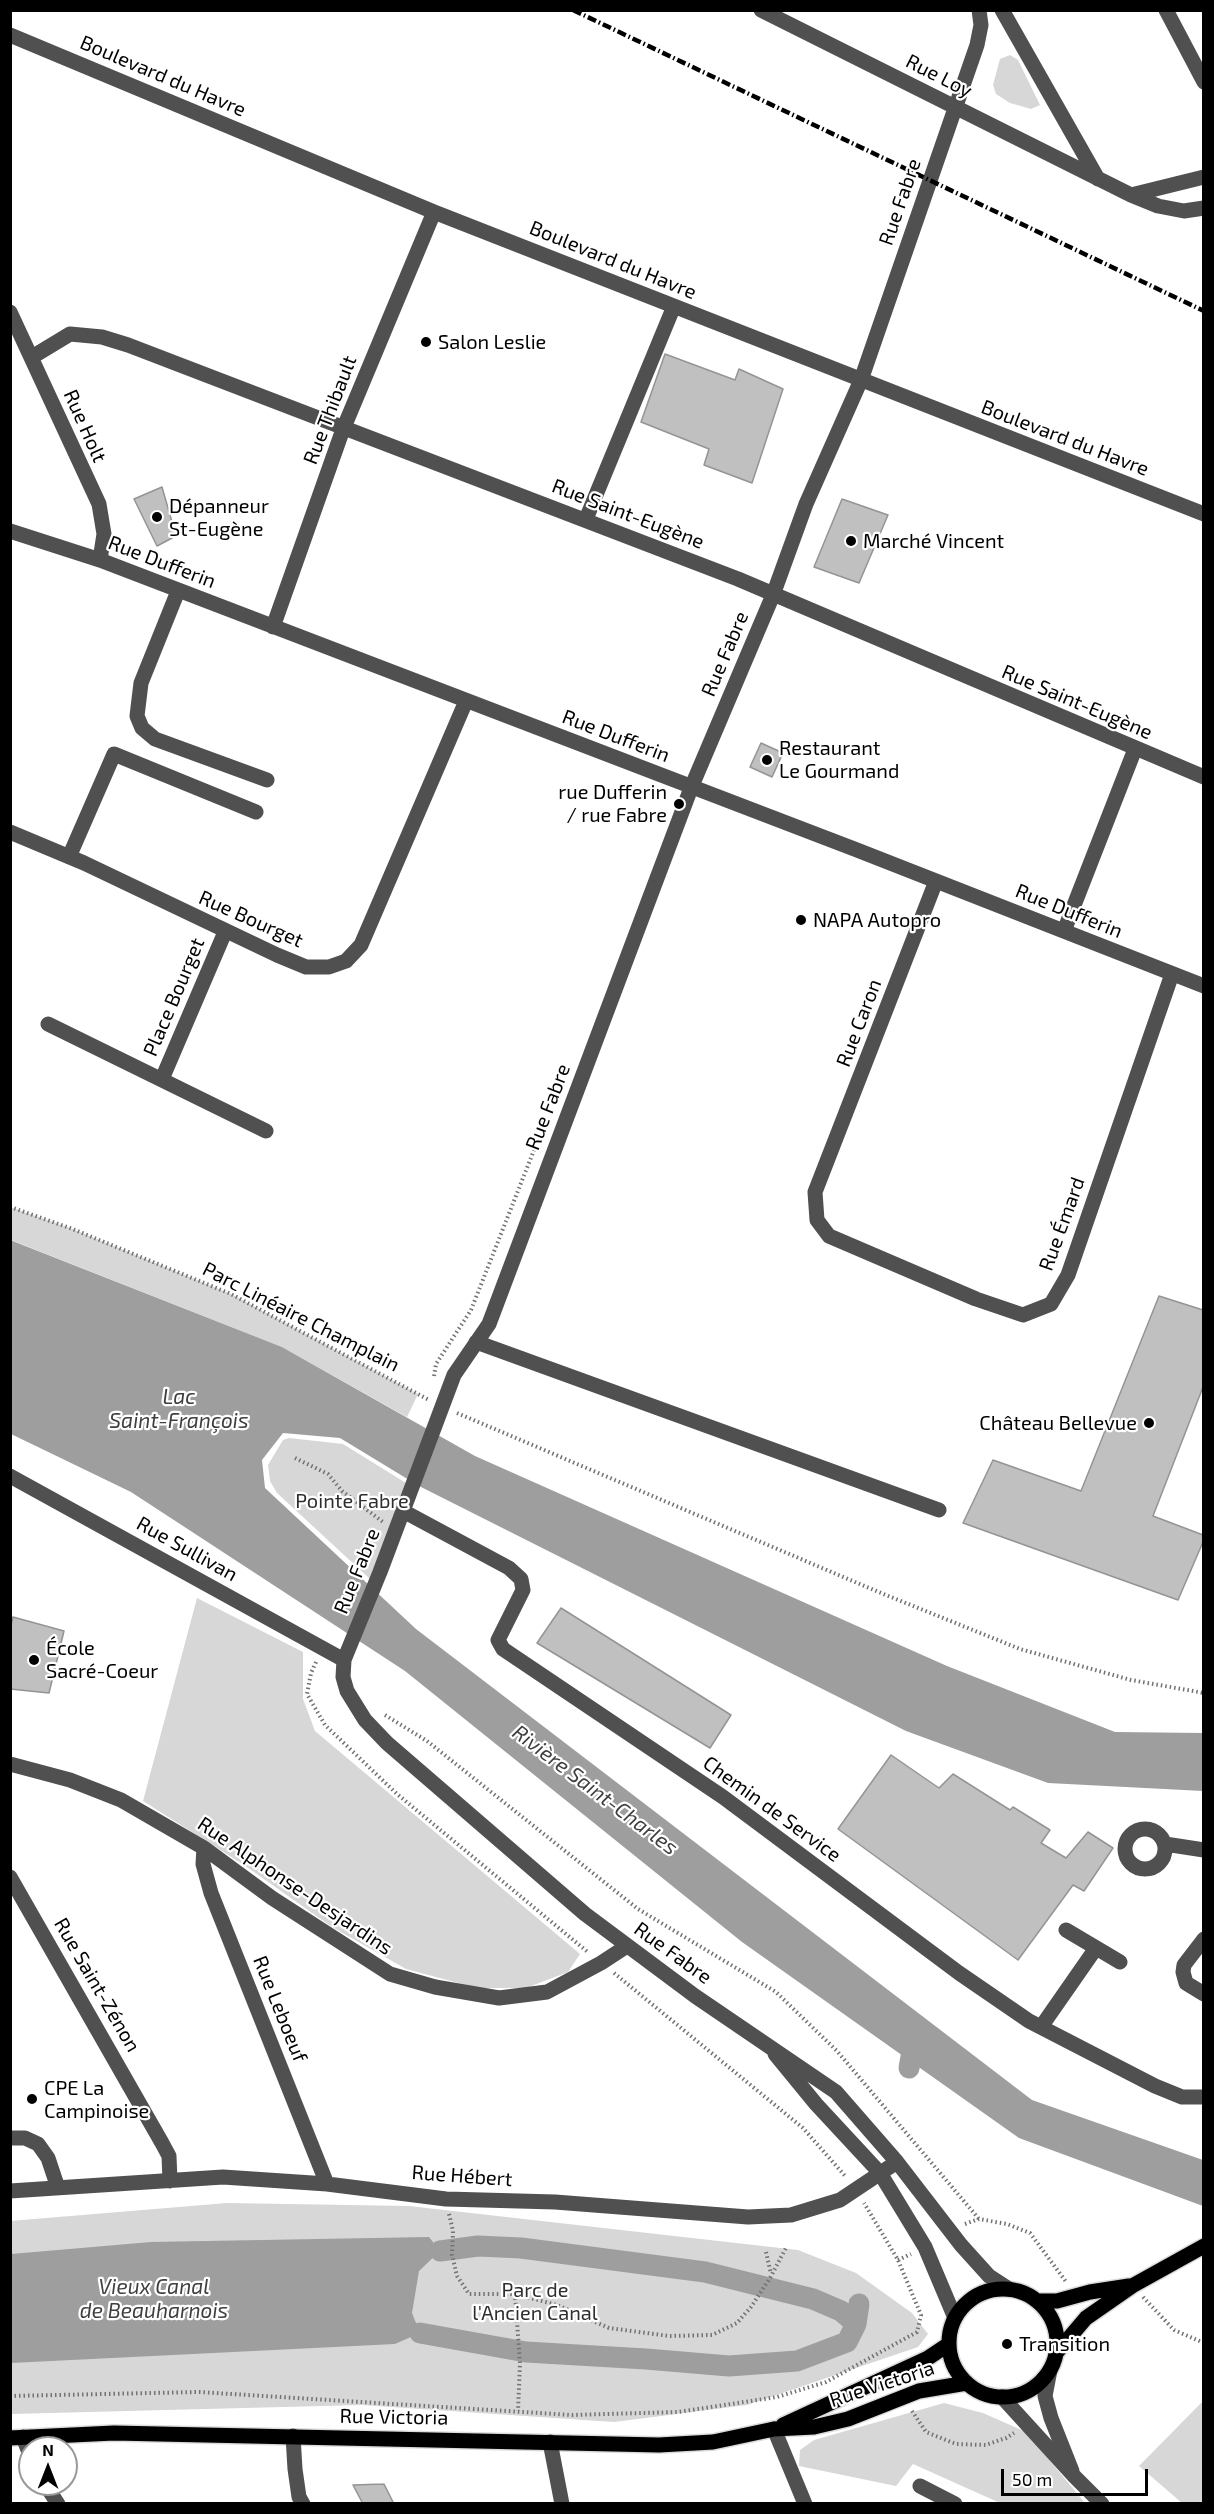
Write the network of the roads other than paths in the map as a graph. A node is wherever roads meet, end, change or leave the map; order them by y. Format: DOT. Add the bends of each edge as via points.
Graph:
graph roads {
  1 [pos="761,10"];
  2 [pos="979,10"];
  3 [pos="1002,10"];
  4 [pos="1166,10"];
  5 [pos="10,35"];
  6 [pos="1203,82"];
  7 [pos="955,108"];
  8 [pos="1203,177"];
  9 [pos="1098,178"];
  10 [pos="1131,195"];
  11 [pos="1203,208"];
  12 [pos="434,212"];
  13 [pos="674,306"];
  14 [pos="10,312"];
  15 [pos="32,357"];
  16 [pos="861,380"];
  17 [pos="344,428"];
  18 [pos="1203,514"];
  19 [pos="586,519"];
  20 [pos="10,531"];
  21 [pos="100,560"];
  22 [pos="178,591"];
  23 [pos="773,595"];
  24 [pos="273,627"];
  25 [pos="466,700"];
  26 [pos="1135,749"];
  27 [pos="1203,777"];
  28 [pos="267,780"];
  29 [pos="691,788"];
  30 [pos="256,812"];
  31 [pos="10,832"];
  32 [pos="69,857"];
  33 [pos="936,881"];
  34 [pos="1064,931"];
  35 [pos="225,932"];
  36 [pos="1172,974"];
  37 [pos="1203,986"];
  38 [pos="48,1024"];
  39 [pos="162,1079"];
  40 [pos="266,1131"];
  41 [pos="820,1180"];
  42 [pos="476,1342"];
  43 [pos="10,1476"];
  44 [pos="939,1510"];
  45 [pos="403,1511"];
  46 [pos="344,1660"];
  47 [pos="10,1764"];
  48 [pos="1165,1844"];
  49 [pos="204,1848"];
  50 [pos="1203,1850"];
  51 [pos="10,1876"];
  52 [pos="1066,1930"];
  53 [pos="1203,1939"];
  54 [pos="627,1946"];
  55 [pos="1096,1948"];
  56 [pos="1120,1962"];
  57 [pos="1203,1994"];
  58 [pos="1041,2027"];
  59 [pos="771,2049"];
  60 [pos="1203,2097"];
  61 [pos="10,2138"];
  62 [pos="897,2162"];
  63 [pos="880,2173"];
  64 [pos="170,2181"];
  65 [pos="327,2184"];
  66 [pos="58,2188"];
  67 [pos="10,2191"];
  68 [pos="1202,2247"];
  69 [pos="1132,2286"];
  70 [pos="1009,2289"];
  71 [pos="1037,2301"];
  72 [pos="955,2318"];
  73 [pos="949,2344"];
  74 [pos="1057,2352"];
  75 [pos="1050,2370"];
  76 [pos="967,2383"];
  77 [pos="1002,2397"];
  78 [pos="774,2429"];
  79 [pos="293,2436"];
  80 [pos="17,2437"];
  81 [pos="550,2442"];
  82 [pos="1074,2476"];
  83 [pos="920,2486"];
  84 [pos="303,2504"];
  85 [pos="562,2504"];
  86 [pos="805,2504"];
  87 [pos="955,2504"];
  88 [pos="1102,2504"];
  1 -- 7 [label="street, Rue Loy"];
  2 -- 7 [label="street, Rue Fabre" via="977,45"];
  3 -- 9 [label="street"];
  4 -- 6 [label="street"];
  5 -- 12 [label="street, Boulevard du Havre"];
  7 -- 9 [label="street, Rue Loy"];
  7 -- 16 [label="street, Rue Fabre"];
  8 -- 10 [label="street"];
  9 -- 10 [label="street, Rue Loy"];
  10 -- 11 [label="street, Rue Loy" via="1184,211"];
  12 -- 13 [label="street, Boulevard du Havre"];
  12 -- 17 [label="street, Rue Thibault"];
  13 -- 16 [label="street, Boulevard du Havre"];
  13 -- 19 [label="street"];
  14 -- 15 [label="street, Rue Holt"];
  15 -- 17 [label="street, Rue Saint-Eugène" via="70,334 102,337"];
  15 -- 21 [label="street, Rue Holt" via="99,504 104,534"];
  16 -- 18 [label="street, Boulevard du Havre"];
  16 -- 23 [label="street, Rue Fabre" via="806,504"];
  17 -- 19 [label="street, Rue Saint-Eugène"];
  17 -- 24 [label="street, Rue Thibault"];
  19 -- 23 [label="street, Rue Saint-Eugène"];
  20 -- 21 [label="street, Rue Dufferin"];
  21 -- 22 [label="street, Rue Dufferin"];
  22 -- 24 [label="street, Rue Dufferin"];
  22 -- 28 [label="street" via="141,684 137,716 142,728 155,739"];
  23 -- 26 [label="street, Rue Saint-Eugène"];
  23 -- 29 [label="street, Rue Fabre"];
  24 -- 25 [label="street, Rue Dufferin"];
  25 -- 29 [label="street, Rue Dufferin"];
  25 -- 35 [label="street, Rue Bourget" via="361,945 346,961 329,967 306,967"];
  26 -- 27 [label="street, Rue Saint-Eugène"];
  26 -- 34 [label="street"];
  29 -- 33 [label="street, Rue Dufferin"];
  29 -- 42 [label="street, Rue Fabre" via="489,1324"];
  30 -- 32 [label="street" via="114,754"];
  31 -- 32 [label="street, Rue Bourget"];
  32 -- 35 [label="street, Rue Bourget"];
  33 -- 34 [label="street, Rue Dufferin"];
  33 -- 41 [label="street, Rue Caron"];
  34 -- 36 [label="street, Rue Dufferin"];
  35 -- 39 [label="street, Place Bourget"];
  36 -- 37 [label="street, Rue Dufferin"];
  36 -- 41 [label="street, Rue Émard" via="1068,1275 1051,1304 1023,1315 829,1236 817,1220 814,1192"];
  38 -- 39 [label="street, Place Bourget"];
  39 -- 40 [label="street, Place Bourget"];
  42 -- 44 [label="street"];
  42 -- 45 [label="street, Rue Fabre" via="454,1375"];
  43 -- 46 [label="street, Rue Sullivan"];
  45 -- 46 [label="street, Rue Fabre"];
  45 -- 58 [label="street, Chemin de Service" via="509,1568 521,1579 523,1590 498,1640 503,1649 723,1797 959,1973"];
  46 -- 54 [label="street, Rue Fabre" via="347,1691 365,1720 387,1743"];
  47 -- 49 [label="street, Rue Alphonse-Desjardins" via="70,1780 121,1800"];
  48 -- 50 [label="street"];
  49 -- 54 [label="street, Rue Alphonse-Desjardins" via="280,1904 390,1974 435,1988 499,1998 547,1992"];
  49 -- 65 [label="street, Rue Leboeuf" via="203,1864 211,1893"];
  51 -- 64 [label="street, Rue Saint-Zénon" via="169,2156"];
  52 -- 55 [label="street"];
  53 -- 57 [label="street" via="1183,1972 1186,1983"];
  54 -- 59 [label="street, Rue Fabre"];
  55 -- 56 [label="street"];
  55 -- 58 [label="street"];
  58 -- 60 [label="street, Chemin de Service" via="1155,2086 1182,2097"];
  59 -- 62 [label="street, Rue Fabre" via="836,2092"];
  59 -- 63 [label="street, Rue Fabre"];
  61 -- 66 [label="street" via="25,2138 39,2144"];
  62 -- 63 [label="street, Rue Hébert"];
  62 -- 70 [label="street, Rue Fabre" via="988,2276"];
  63 -- 65 [label="street, Rue Hébert" via="840,2200 791,2216 748,2217 555,2202 446,2199"];
  63 -- 72 [label="street, Rue Fabre" via="925,2247"];
  64 -- 65 [label="street, Rue Hébert" via="223,2177"];
  64 -- 66 [label="street, Rue Hébert"];
  66 -- 67 [label="street, Rue Hébert"];
  68 -- 69 [label="main road"];
  69 -- 71 [label="main road" via="1057,2301"];
  69 -- 74 [label="main road" via="1086,2318"];
  70 -- 71 [label="main road"];
  70 -- 72 [label="main road" via="977,2295"];
  71 -- 74 [label="main road" via="1054,2324"];
  72 -- 73 [label="main road"];
  73 -- 76 [label="main road" via="951,2359"];
  73 -- 78 [label="main road, Rue Victoria" via="928,2358"];
  74 -- 75 [label="main road"];
  75 -- 77 [label="main road" via="1029,2390"];
  75 -- 82 [label="street" via="1045,2396"];
  76 -- 77 [label="main road"];
  76 -- 78 [label="main road, Rue Victoria" via="929,2389 848,2419 814,2427"];
  77 -- 82 [label="street"];
  78 -- 81 [label="main road, Rue Victoria" via="713,2442"];
  78 -- 86 [label="street"];
  79 -- 80 [label="main road, Rue Victoria" via="114,2433"];
  79 -- 81 [label="main road, Rue Victoria"];
  79 -- 84 [label="street"];
  81 -- 85 [label="street"];
  82 -- 88 [label="street"];
  83 -- 87 [label="street"];
}
